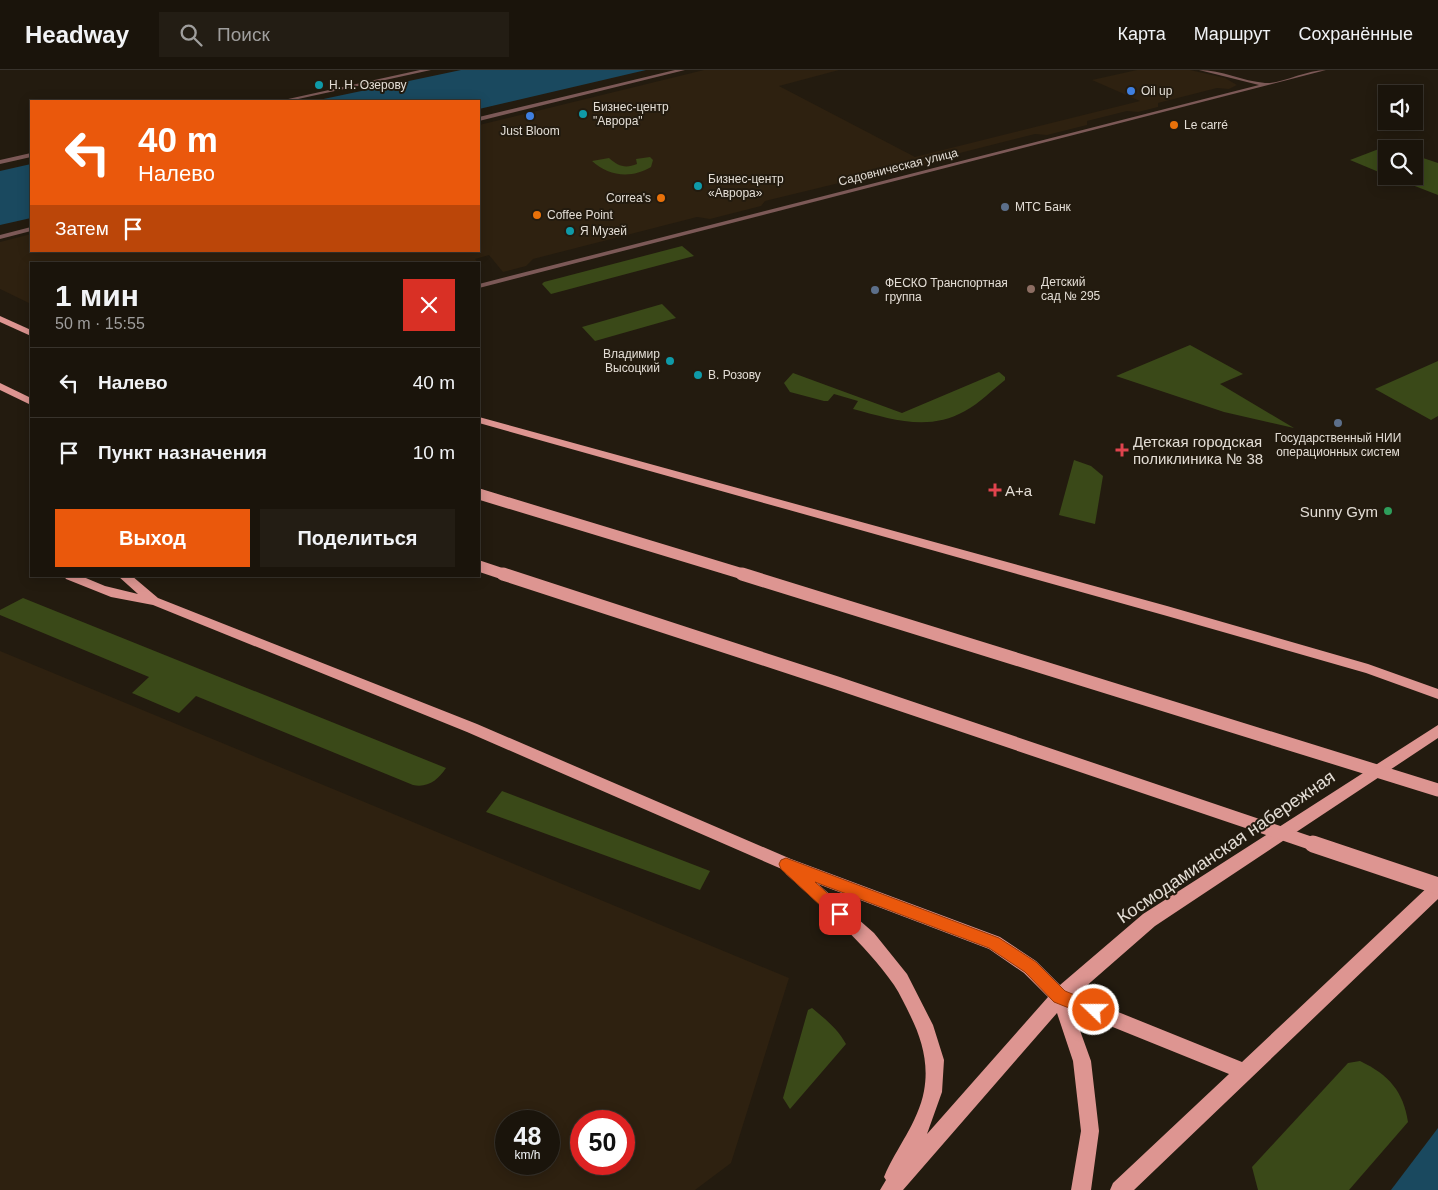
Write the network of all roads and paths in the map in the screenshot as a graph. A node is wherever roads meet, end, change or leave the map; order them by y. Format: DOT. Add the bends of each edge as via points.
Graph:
graph roads {
  1 [pos="428,70"];
  2 [pos="682,70"];
  3 [pos="1202,70"];
  4 [pos="1323,70"];
  5 [pos="1265,85"];
  6 [pos="287,100"];
  7 [pos="480,119"];
  8 [pos="30,155"];
  9 [pos="0,162"];
  10 [pos="30,229"];
  11 [pos="0,237"];
  12 [pos="480,286"];
  13 [pos="0,318"];
  14 [pos="29,331"];
  15 [pos="0,386"];
  16 [pos="30,401"];
  17 [pos="480,420"];
  18 [pos="480,494"];
  19 [pos="480,566"];
  20 [pos="72,577"];
  21 [pos="125,577"];
  22 [pos="155,600"];
  23 [pos="1438,694"];
  24 [pos="1438,731"];
  25 [pos="1438,790"];
  26 [pos="786,864"];
  27 [pos="1438,887"];
  28 [pos="1060,997"];
  29 [pos="1246,1072"];
  30 [pos="888,1190"];
  31 [pos="1081,1190"];
  32 [pos="1120,1190"];
  1 -- 6 [label="street"];
  2 -- 7 [label="street"];
  3 -- 5 [label="street"];
  4 -- 5 [label="street, Садовническая улица"];
  5 -- 12 [label="street, Садовническая улица"];
  8 -- 9 [label="street"];
  10 -- 11 [label="street"];
  13 -- 14 [label="main road"];
  15 -- 16 [label="main road"];
  17 -- 23 [label="main road" via="1177,614 1368,669"];
  18 -- 25 [label="main road, bridge"];
  19 -- 27 [label="main road, bridge"];
  20 -- 22 [label="main road" via="94,589 115,595"];
  21 -- 22 [label="main road"];
  22 -- 26 [label="main road" via="472,728"];
  24 -- 28 [label="main road, Космодамианская набережная" via="1149,920"];
  26 -- 28 [label="main road" via="994,943 1030,967"];
  26 -- 30 [label="main road" via="873,946 901,980 927,1031 935,1060 933,1092 914,1142"];
  27 -- 29 [label="main road"];
  28 -- 29 [label="main road"];
  28 -- 30 [label="main road, Космодамианская набережная"];
  28 -- 31 [label="main road" via="1082,1061 1090,1132"];
  29 -- 32 [label="main road"];
}
